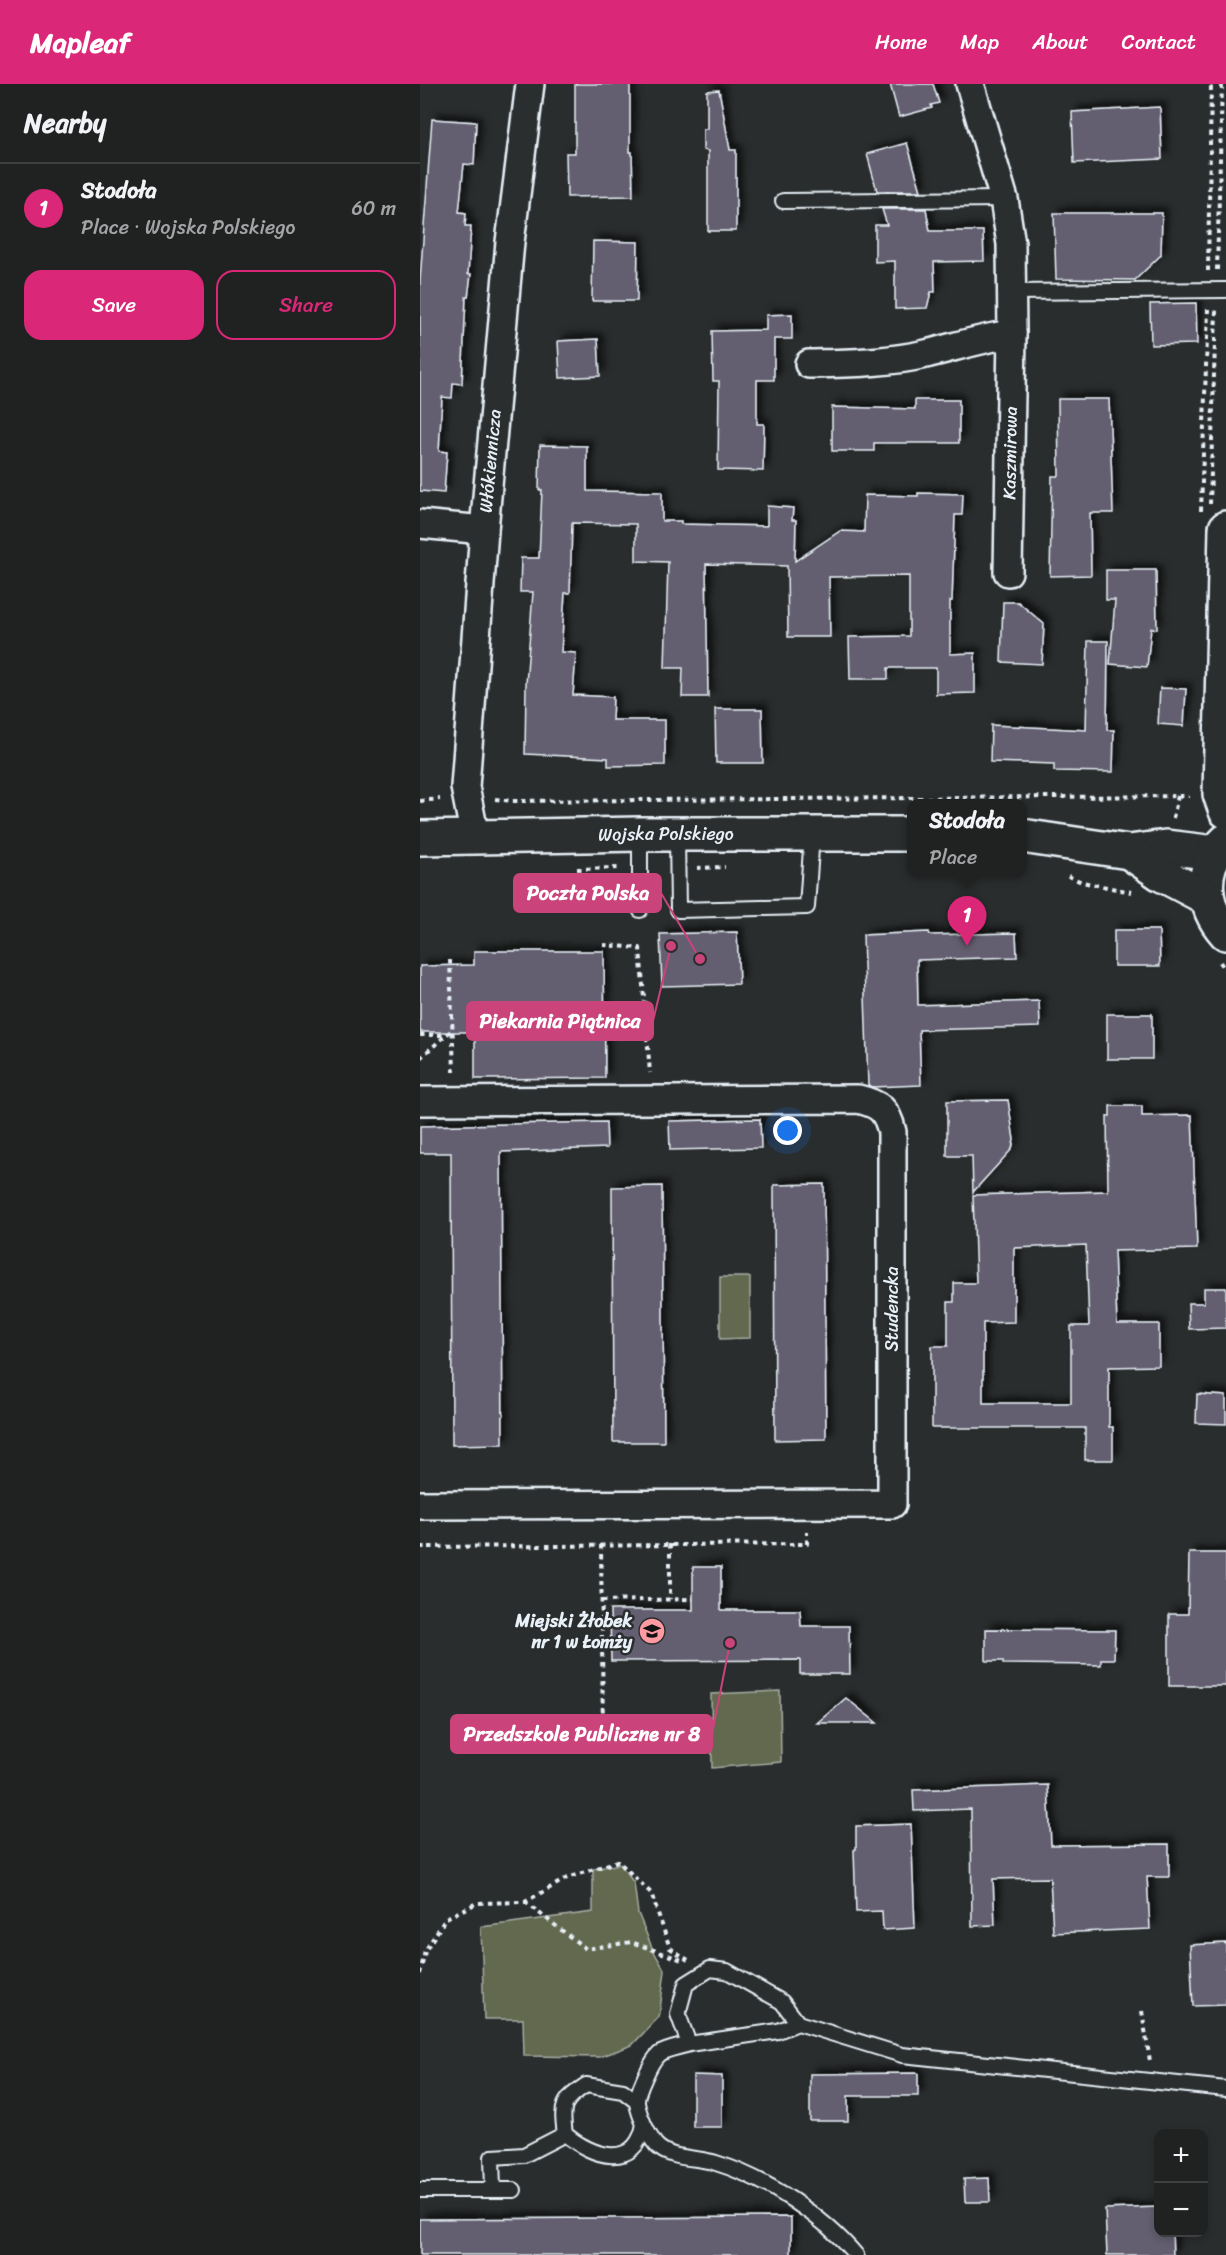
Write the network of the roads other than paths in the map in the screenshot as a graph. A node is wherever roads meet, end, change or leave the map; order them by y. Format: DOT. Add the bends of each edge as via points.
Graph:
graph roads {
  1 [pos="530,84"];
  2 [pos="970,84"];
  3 [pos="1004,199"];
  4 [pos="783,201"];
  5 [pos="1217,290"];
  6 [pos="1012,292"];
  7 [pos="1012,334"];
  8 [pos="809,364"];
  9 [pos="1218,517"];
  10 [pos="420,524"];
  11 [pos="484,530"];
  12 [pos="1008,572"];
  13 [pos="1223,802"];
  14 [pos="640,834"];
  15 [pos="677,834"];
  16 [pos="812,834"];
  17 [pos="907,834"];
  18 [pos="475,837"];
  19 [pos="1027,837"];
  20 [pos="420,838"];
  21 [pos="1221,847"];
  22 [pos="1129,852"];
  23 [pos="1207,898"];
  24 [pos="640,910"];
  25 [pos="1220,943"];
  26 [pos="420,1101"];
  27 [pos="420,1505"];
  28 [pos="798,2023"];
  29 [pos="689,2044"];
  30 [pos="1226,2088"];
  31 [pos="636,2101"];
  32 [pos="644,2124"];
  33 [pos="565,2134"];
  34 [pos="420,2190"];
  35 [pos="493,2190"];
  36 [pos="514,2190"];
  37 [pos="855,2255"];
  1 -- 11 [label="street, Włókiennicza" via="510,242"];
  2 -- 3 [label="street, Kaszmirowa"];
  3 -- 4 [label="lane"];
  3 -- 6 [label="street, Kaszmirowa" via="1011,244"];
  5 -- 6 [label="lane"];
  6 -- 7 [label="street, Kaszmirowa"];
  7 -- 8 [label="street" via="900,359"];
  7 -- 12 [label="street, Kaszmirowa"];
  9 -- 13 [label="main road"];
  10 -- 11 [label="street"];
  11 -- 18 [label="street, Włókiennicza" via="465,787"];
  14 -- 15 [label="main road, Wojska Polskiego"];
  14 -- 18 [label="main road, Wojska Polskiego"];
  14 -- 24 [label="lane"];
  15 -- 16 [label="main road, Wojska Polskiego"];
  15 -- 16 [label="lane" via="678,910 807,907"];
  16 -- 17 [label="main road, Wojska Polskiego"];
  18 -- 20 [label="main road, Wojska Polskiego"];
  19 -- 22 [label="main road"];
  21 -- 22 [label="main road"];
  21 -- 23 [label="main road" via="1209,867"];
  22 -- 23 [label="main road"];
  23 -- 25 [label="main road"];
  26 -- 27 [label="street, Studencka" via="858,1100 873,1102 884,1111 892,1132 892,1504"];
  28 -- 29 [label="lane" via="778,2031"];
  28 -- 29 [label="lane" via="782,2002 753,1984 727,1971 710,1969 686,1984 683,1994 678,2014"];
  28 -- 30 [label="lane" via="902,2055"];
  29 -- 31 [label="lane" via="660,2054"];
  31 -- 32 [label="lane"];
  31 -- 33 [label="lane" via="623,2091 586,2085 568,2097 562,2115"];
  32 -- 33 [label="lane" via="633,2149 621,2156 580,2147"];
  32 -- 37 [label="lane" via="656,2145 674,2155 716,2163 796,2203 839,2236"];
  33 -- 35 [label="lane" via="524,2156 492,2157"];
  34 -- 35 [label="lane"];
  35 -- 36 [label="lane"];
}
